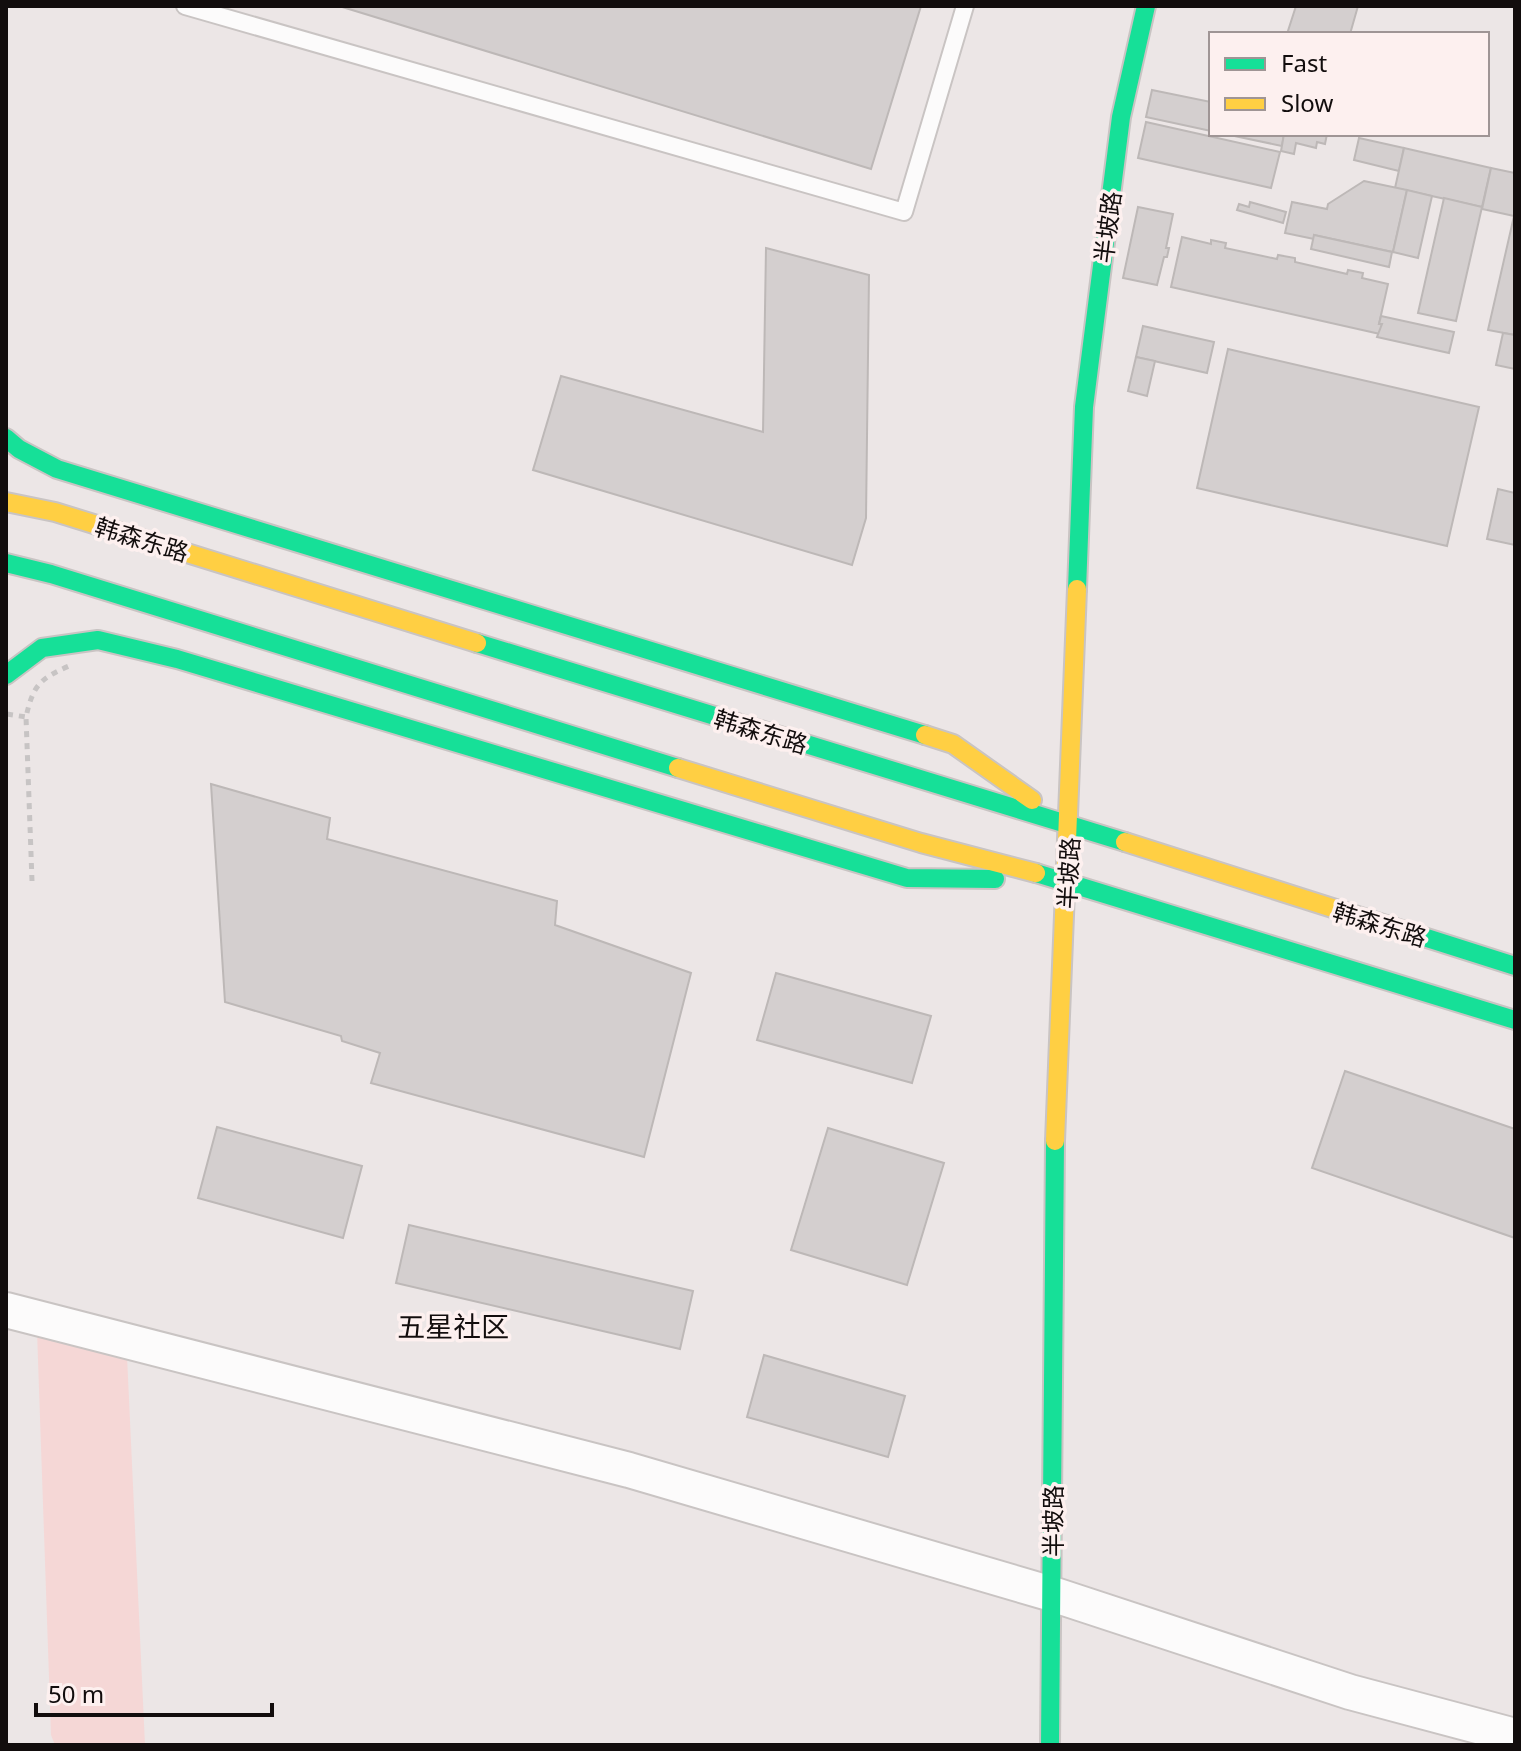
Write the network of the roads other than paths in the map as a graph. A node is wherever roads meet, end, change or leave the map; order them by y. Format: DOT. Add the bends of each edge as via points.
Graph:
graph roads {
  1 [pos="185,6"];
  2 [pos="965,6"];
  3 [pos="1146,6"];
  4 [pos="205,9"];
  5 [pos="6,438"];
  6 [pos="6,502"];
  7 [pos="6,563"];
  8 [pos="6,675"];
  9 [pos="1070,827"];
  10 [pos="1067,881"];
  11 [pos="1515,966"];
  12 [pos="1515,1020"];
  13 [pos="6,1310"];
  14 [pos="1052,1594"];
  15 [pos="1515,1736"];
  16 [pos="1050,1745"];
  1 -- 4 [label="lane"];
  2 -- 4 [label="lane" via="904,212"];
  3 -- 9 [label="main road, 半坡路" via="1121,117 1084,407"];
  5 -- 9 [label="main road" via="57,469 953,744"];
  6 -- 9 [label="main road, 韩森东路" via="55,512"];
  7 -- 10 [label="main road" via="921,843"];
  8 -- 10 [label="main road" via="42,648 98,640 177,659 907,878"];
  9 -- 10 [label="main road, 半坡路"];
  9 -- 11 [label="main road, 韩森东路"];
  10 -- 12 [label="main road"];
  10 -- 14 [label="main road, 半坡路" via="1054,1180"];
  13 -- 14 [label="street" via="629,1470"];
  14 -- 15 [label="street" via="1350,1692"];
  14 -- 16 [label="main road, 半坡路"];
}
